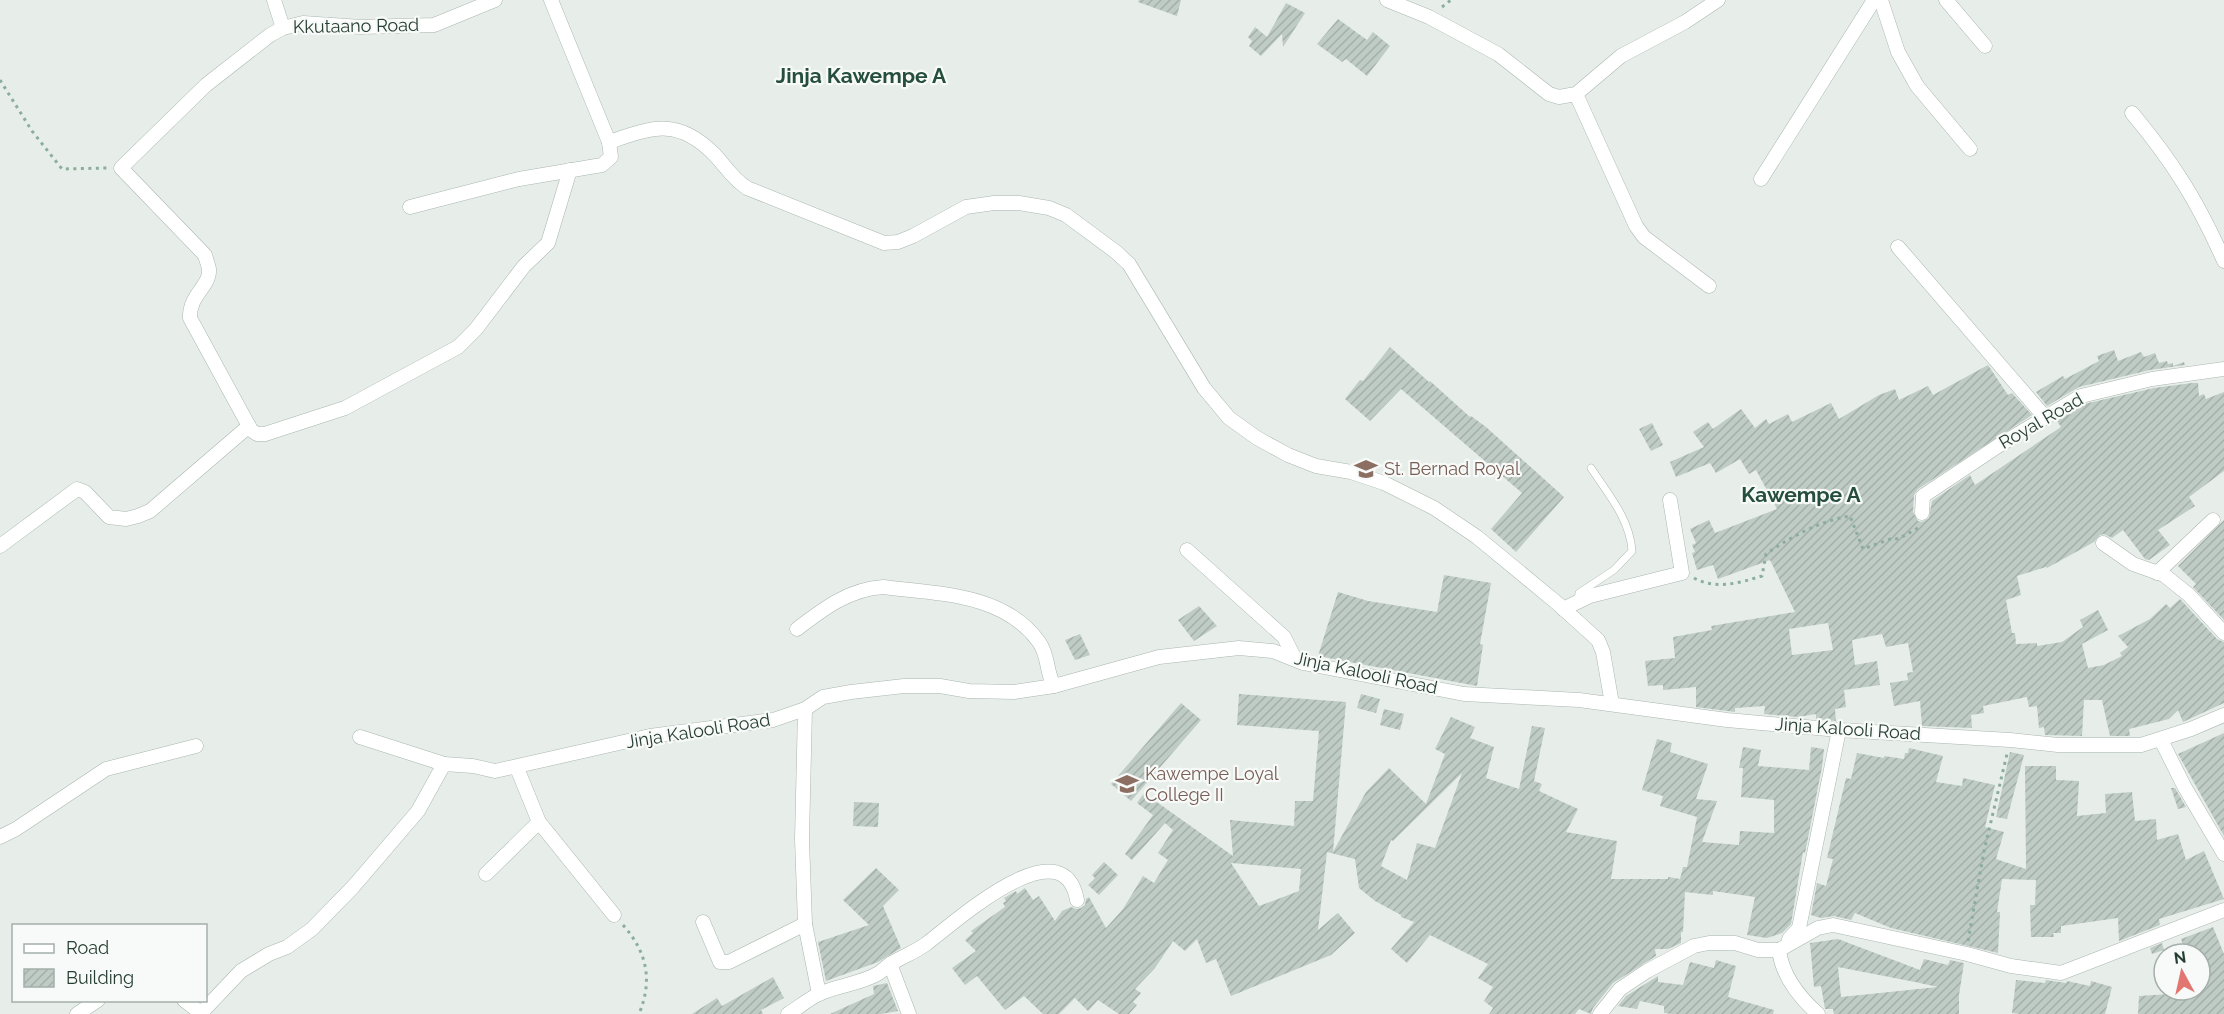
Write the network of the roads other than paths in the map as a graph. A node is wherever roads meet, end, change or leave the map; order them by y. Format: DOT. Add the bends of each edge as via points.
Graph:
graph roads {
  1 [pos="274,0"];
  2 [pos="495,0"];
  3 [pos="551,0"];
  4 [pos="1387,0"];
  5 [pos="1718,0"];
  6 [pos="1874,0"];
  7 [pos="1881,0"];
  8 [pos="1946,0"];
  9 [pos="283,28"];
  10 [pos="1985,46"];
  11 [pos="1576,94"];
  12 [pos="2132,113"];
  13 [pos="609,142"];
  14 [pos="1970,150"];
  15 [pos="570,170"];
  16 [pos="1761,179"];
  17 [pos="410,207"];
  18 [pos="1898,247"];
  19 [pos="2224,261"];
  20 [pos="1709,286"];
  21 [pos="2224,369"];
  22 [pos="2044,416"];
  23 [pos="249,426"];
  24 [pos="1591,468"];
  25 [pos="1670,500"];
  26 [pos="1922,513"];
  27 [pos="2213,520"];
  28 [pos="2103,543"];
  29 [pos="0,546"];
  30 [pos="1187,550"];
  31 [pos="2157,573"];
  32 [pos="1577,603"];
  33 [pos="1563,609"];
  34 [pos="797,629"];
  35 [pos="2224,633"];
  36 [pos="1295,659"];
  37 [pos="1054,686"];
  38 [pos="1612,704"];
  39 [pos="805,709"];
  40 [pos="2224,715"];
  41 [pos="1839,730"];
  42 [pos="360,736"];
  43 [pos="2161,740"];
  44 [pos="196,746"];
  45 [pos="444,764"];
  46 [pos="517,768"];
  47 [pos="538,822"];
  48 [pos="0,837"];
  49 [pos="2224,854"];
  50 [pos="486,874"];
  51 [pos="1077,900"];
  52 [pos="2224,910"];
  53 [pos="614,915"];
  54 [pos="703,922"];
  55 [pos="805,924"];
  56 [pos="1779,950"];
  57 [pos="890,964"];
  58 [pos="819,994"];
  59 [pos="95,1002"];
  60 [pos="187,1002"];
  61 [pos="201,1013"];
  62 [pos="77,1014"];
  63 [pos="788,1014"];
  64 [pos="909,1014"];
  65 [pos="1600,1014"];
  66 [pos="1818,1014"];
  1 -- 9 [label="street"];
  2 -- 9 [label="street, Kkutaano Road" via="434,25 361,27 303,23"];
  3 -- 13 [label="street"];
  4 -- 11 [label="street" via="1429,17 1498,54 1549,94"];
  5 -- 11 [label="street" via="1621,56"];
  6 -- 16 [label="street"];
  7 -- 14 [label="street" via="1898,52 1917,86"];
  8 -- 10 [label="street"];
  9 -- 23 [label="street, Kkutaano Road" via="207,85 121,168 205,255 207,280 190,306 190,318"];
  11 -- 20 [label="street" via="1636,226 1644,237"];
  12 -- 19 [label="street" via="2183,179"];
  13 -- 15 [label="street" via="611,157 607,162"];
  13 -- 33 [label="street" via="648,129 682,133 700,141 747,188 884,243 913,236 966,207 1019,203 1066,215 1129,264 1204,388 1229,418 1288,454 1316,466 1384,483 1434,508 1477,537"];
  15 -- 17 [label="street"];
  15 -- 23 [label="street" via="548,243 524,266 458,347 345,408 265,434 257,434"];
  18 -- 22 [label="street"];
  21 -- 22 [label="street, Royal Road" via="2098,391"];
  22 -- 26 [label="street, Royal Road" via="1923,496"];
  23 -- 29 [label="street" via="150,511 126,519 109,517 85,492 77,489"];
  24 -- 32 [label="lane" via="1619,510 1631,536 1632,551 1614,570 1579,593"];
  25 -- 32 [label="street" via="1683,573 1608,591"];
  27 -- 31 [label="street"];
  28 -- 31 [label="street" via="2133,564"];
  30 -- 36 [label="street" via="1284,637"];
  31 -- 35 [label="street" via="2189,595"];
  32 -- 33 [label="street"];
  33 -- 38 [label="street" via="1598,640"];
  34 -- 37 [label="street" via="825,607 870,588 962,597 1001,609 1024,625 1041,644"];
  36 -- 37 [label="street, Jinja Kalooli Road" via="1273,651 1206,651 1160,657"];
  36 -- 38 [label="street, Jinja Kalooli Road" via="1464,694"];
  37 -- 39 [label="street, Jinja Kalooli Road" via="1014,692 940,686 876,688 823,698"];
  38 -- 41 [label="street, Jinja Kalooli Road"];
  39 -- 46 [label="street, Jinja Kalooli Road" via="774,720 650,736"];
  39 -- 55 [label="street"];
  40 -- 43 [label="street, Jinja Kalooli Road"];
  41 -- 43 [label="street, Jinja Kalooli Road" via="2058,745 2141,745"];
  41 -- 56 [label="street" via="1799,928"];
  42 -- 45 [label="street, Jinja Kalooli Road"];
  43 -- 49 [label="street"];
  44 -- 48 [label="street" via="106,769"];
  45 -- 46 [label="street, Jinja Kalooli Road" via="495,771"];
  45 -- 61 [label="street" via="418,811 337,904 287,947 241,971"];
  46 -- 47 [label="street"];
  47 -- 50 [label="street"];
  47 -- 53 [label="street"];
  51 -- 57 [label="street" via="1067,877 1057,872 1047,870 1023,877 980,901 914,952"];
  52 -- 56 [label="street" via="2061,973 2011,966 1833,925 1818,928"];
  54 -- 55 [label="street" via="720,962 729,962"];
  55 -- 58 [label="street"];
  56 -- 65 [label="street" via="1758,950 1735,943 1694,946 1620,989"];
  56 -- 66 [label="street" via="1780,962 1801,998"];
  57 -- 58 [label="street" via="879,973"];
  57 -- 64 [label="street"];
  58 -- 63 [label="street"];
  59 -- 62 [label="street"];
  60 -- 61 [label="street"];
}
